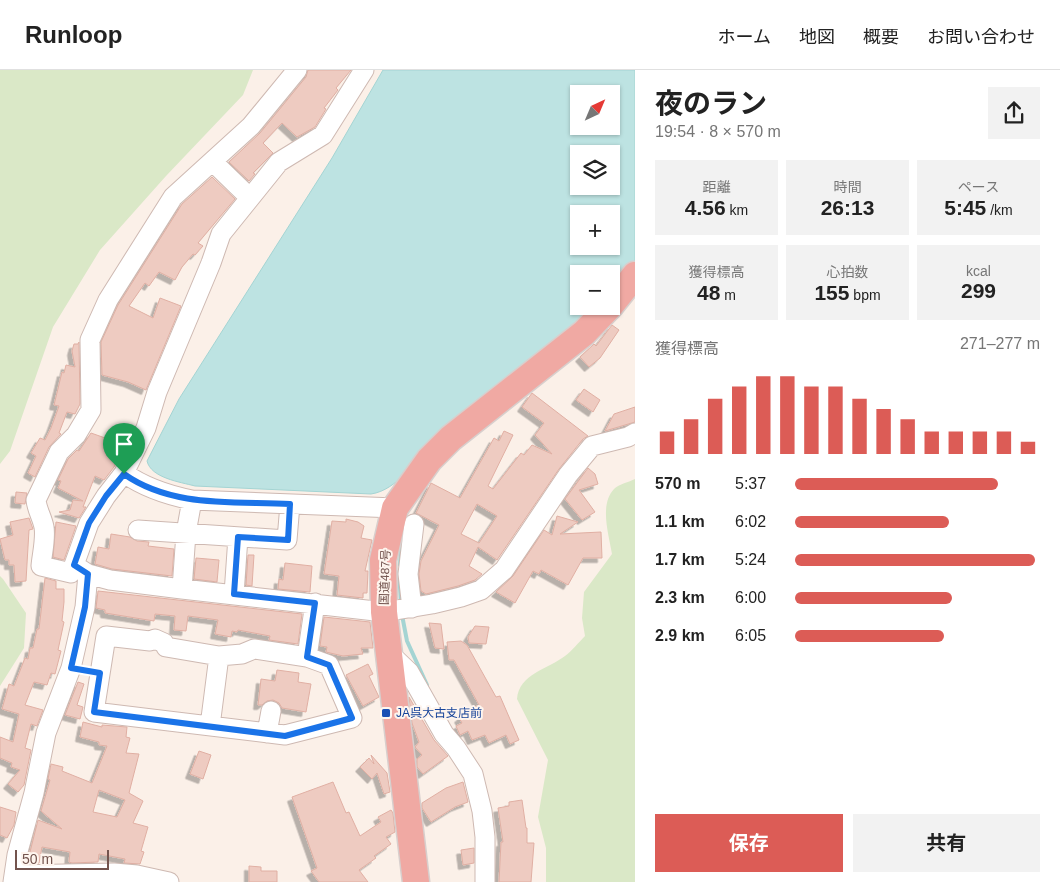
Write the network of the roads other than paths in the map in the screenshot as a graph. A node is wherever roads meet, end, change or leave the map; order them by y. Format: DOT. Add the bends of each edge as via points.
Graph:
graph roads {
  1 [pos="297,70"];
  2 [pos="364,70"];
  3 [pos="213,162"];
  4 [pos="250,198"];
  5 [pos="635,275"];
  6 [pos="620,294"];
  7 [pos="602,315"];
  8 [pos="635,433"];
  9 [pos="124,474"];
  10 [pos="192,500"];
  11 [pos="290,504"];
  12 [pos="404,516"];
  13 [pos="138,530"];
  14 [pos="186,533"];
  15 [pos="238,537"];
  16 [pos="81,569"];
  17 [pos="182,589"];
  18 [pos="234,594"];
  19 [pos="315,603"];
  20 [pos="412,608"];
  21 [pos="384,612"];
  22 [pos="388,652"];
  23 [pos="219,656"];
  24 [pos="307,657"];
  25 [pos="71,668"];
  26 [pos="100,673"];
  27 [pos="271,711"];
  28 [pos="210,726"];
  29 [pos="268,733"];
  30 [pos="13,880"];
  31 [pos="168,882"];
  32 [pos="416,882"];
  33 [pos="485,882"];
  1 -- 3 [label="street" via="250,126"];
  2 -- 4 [label="street" via="323,135 279,162"];
  3 -- 4 [label="street"];
  3 -- 16 [label="street" via="173,197 108,300 90,340 91,410 76,435 59,452 36,500 44,528 41,566 71,573"];
  4 -- 9 [label="street" via="221,234 146,428"];
  5 -- 6 [label="highway, 国道487号"];
  7 -- 12 [label="highway, 国道487号" via="584,333 451,438 429,460"];
  8 -- 20 [label="street" via="628,438 592,446 568,475 504,570 481,590"];
  9 -- 10 [label="street" via="148,488"];
  9 -- 16 [label="street" via="89,523"];
  10 -- 11 [label="street"];
  10 -- 14 [label="street"];
  11 -- 12 [label="street"];
  11 -- 15 [label="street" via="288,540"];
  12 -- 20 [label="street"];
  12 -- 21 [label="highway, 国道487号" via="383,560"];
  13 -- 14 [label="street"];
  14 -- 15 [label="street"];
  14 -- 17 [label="street"];
  15 -- 18 [label="street"];
  16 -- 17 [label="street" via="110,580"];
  16 -- 25 [label="street" via="85,607"];
  17 -- 18 [label="street"];
  18 -- 19 [label="street"];
  19 -- 21 [label="street"];
  19 -- 24 [label="street"];
  20 -- 21 [label="street"];
  21 -- 22 [label="highway, 国道487号"];
  22 -- 32 [label="highway, 国道487号"];
  22 -- 33 [label="street" via="409,672 444,734 473,774 485,837"];
  23 -- 24 [label="street" via="242,654 254,649"];
  23 -- 26 [label="street" via="166,648 164,643 155,639 106,636"];
  23 -- 28 [label="street"];
  24 -- 29 [label="street" via="329,665 352,718 285,736"];
  25 -- 26 [label="street"];
  25 -- 30 [label="street" via="46,733"];
  26 -- 28 [label="street" via="94,712"];
  27 -- 29 [label="street"];
  28 -- 29 [label="street"];
  30 -- 31 [label="street" via="114,873"];
}
